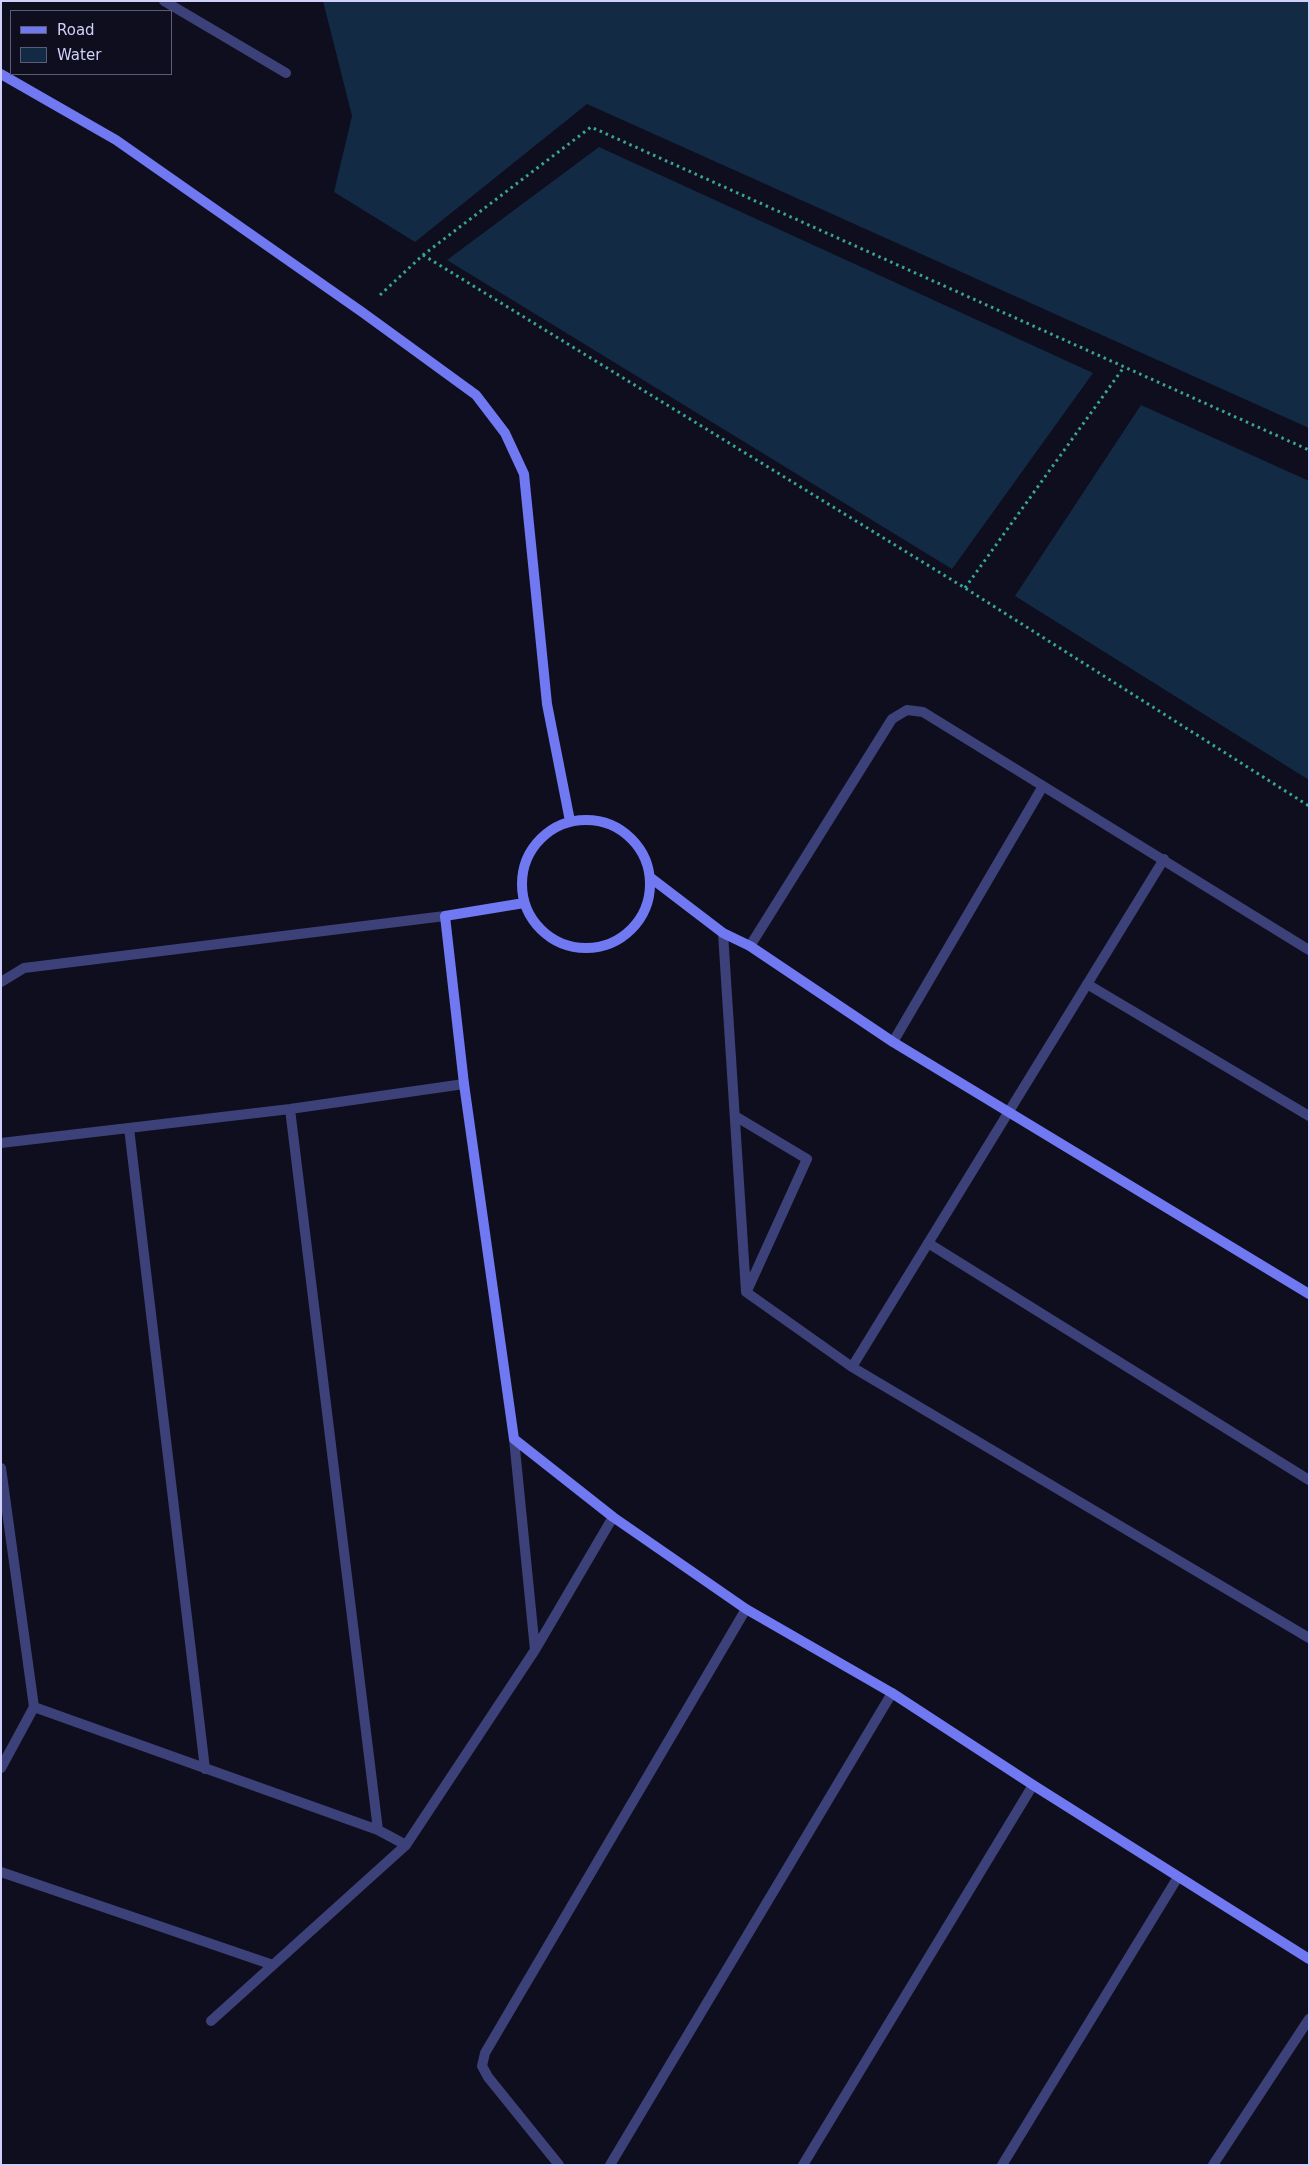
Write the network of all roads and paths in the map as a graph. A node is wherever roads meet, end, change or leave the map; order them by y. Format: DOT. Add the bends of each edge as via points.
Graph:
graph roads {
  1 [pos="164,1"];
  2 [pos="286,73"];
  3 [pos="1,74"];
  4 [pos="423,255"];
  5 [pos="362,312"];
  6 [pos="1124,367"];
  7 [pos="1309,450"];
  8 [pos="965,588"];
  9 [pos="1043,786"];
  10 [pos="1309,806"];
  11 [pos="570,821"];
  12 [pos="1164,859"];
  13 [pos="651,878"];
  14 [pos="524,903"];
  15 [pos="445,916"];
  16 [pos="723,933"];
  17 [pos="750,946"];
  18 [pos="1309,950"];
  19 [pos="1,982"];
  20 [pos="1087,984"];
  21 [pos="893,1042"];
  22 [pos="464,1084"];
  23 [pos="290,1108"];
  24 [pos="1008,1112"];
  25 [pos="735,1116"];
  26 [pos="1309,1116"];
  27 [pos="129,1128"];
  28 [pos="1,1143"];
  29 [pos="928,1242"];
  30 [pos="746,1292"];
  31 [pos="1309,1294"];
  32 [pos="852,1367"];
  33 [pos="514,1439"];
  34 [pos="1,1468"];
  35 [pos="1309,1480"];
  36 [pos="612,1518"];
  37 [pos="746,1608"];
  38 [pos="1309,1638"];
  39 [pos="535,1650"];
  40 [pos="892,1693"];
  41 [pos="34,1707"];
  42 [pos="1,1768"];
  43 [pos="205,1769"];
  44 [pos="1033,1785"];
  45 [pos="378,1830"];
  46 [pos="406,1845"];
  47 [pos="1,1872"];
  48 [pos="1178,1877"];
  49 [pos="1309,1959"];
  50 [pos="273,1965"];
  51 [pos="1309,2019"];
  52 [pos="211,2021"];
  53 [pos="559,2165"];
  54 [pos="610,2165"];
  55 [pos="803,2165"];
  56 [pos="1002,2165"];
  57 [pos="1213,2165"];
  1 -- 2 [label="street"];
  3 -- 5 [label="street" via="116,140"];
  4 -- 5 [label="path"];
  4 -- 6 [label="path" via="591,127"];
  4 -- 8 [label="path"];
  5 -- 11 [label="street" via="476,395 505,433 524,474 547,704"];
  6 -- 7 [label="path"];
  6 -- 8 [label="path"];
  8 -- 10 [label="path"];
  9 -- 12 [label="street"];
  9 -- 17 [label="street" via="923,712 907,710 892,719"];
  9 -- 21 [label="street"];
  11 -- 13 [label="street" via="590,819 612,824 630,836 643,853"];
  11 -- 14 [label="street" via="550,830 535,844 524,862 521,883"];
  12 -- 18 [label="street"];
  12 -- 20 [label="street"];
  13 -- 14 [label="street" via="642,916 609,944 588,948 567,946 548,937 533,922"];
  13 -- 16 [label="street"];
  14 -- 15 [label="street"];
  15 -- 19 [label="street" via="24,968"];
  15 -- 22 [label="street"];
  16 -- 17 [label="street"];
  16 -- 25 [label="street"];
  17 -- 21 [label="street"];
  20 -- 24 [label="street"];
  20 -- 26 [label="street"];
  21 -- 24 [label="street"];
  22 -- 23 [label="street"];
  22 -- 33 [label="street"];
  23 -- 27 [label="street"];
  23 -- 45 [label="street"];
  24 -- 29 [label="street"];
  24 -- 31 [label="street"];
  25 -- 30 [label="street"];
  25 -- 30 [label="street" via="807,1159"];
  27 -- 28 [label="street"];
  27 -- 43 [label="street"];
  29 -- 32 [label="street"];
  29 -- 35 [label="street"];
  30 -- 32 [label="street"];
  32 -- 38 [label="street"];
  33 -- 36 [label="street"];
  33 -- 39 [label="street"];
  34 -- 41 [label="street"];
  36 -- 37 [label="street"];
  36 -- 39 [label="street"];
  37 -- 40 [label="street"];
  37 -- 53 [label="street" via="485,2053 482,2066 488,2077"];
  39 -- 46 [label="street"];
  40 -- 44 [label="street"];
  40 -- 54 [label="street"];
  41 -- 42 [label="street"];
  41 -- 43 [label="street"];
  43 -- 45 [label="street"];
  44 -- 48 [label="street"];
  44 -- 55 [label="street"];
  45 -- 46 [label="street"];
  46 -- 50 [label="street"];
  47 -- 50 [label="street"];
  48 -- 49 [label="street"];
  48 -- 56 [label="street"];
  50 -- 52 [label="street"];
  51 -- 57 [label="street"];
}
